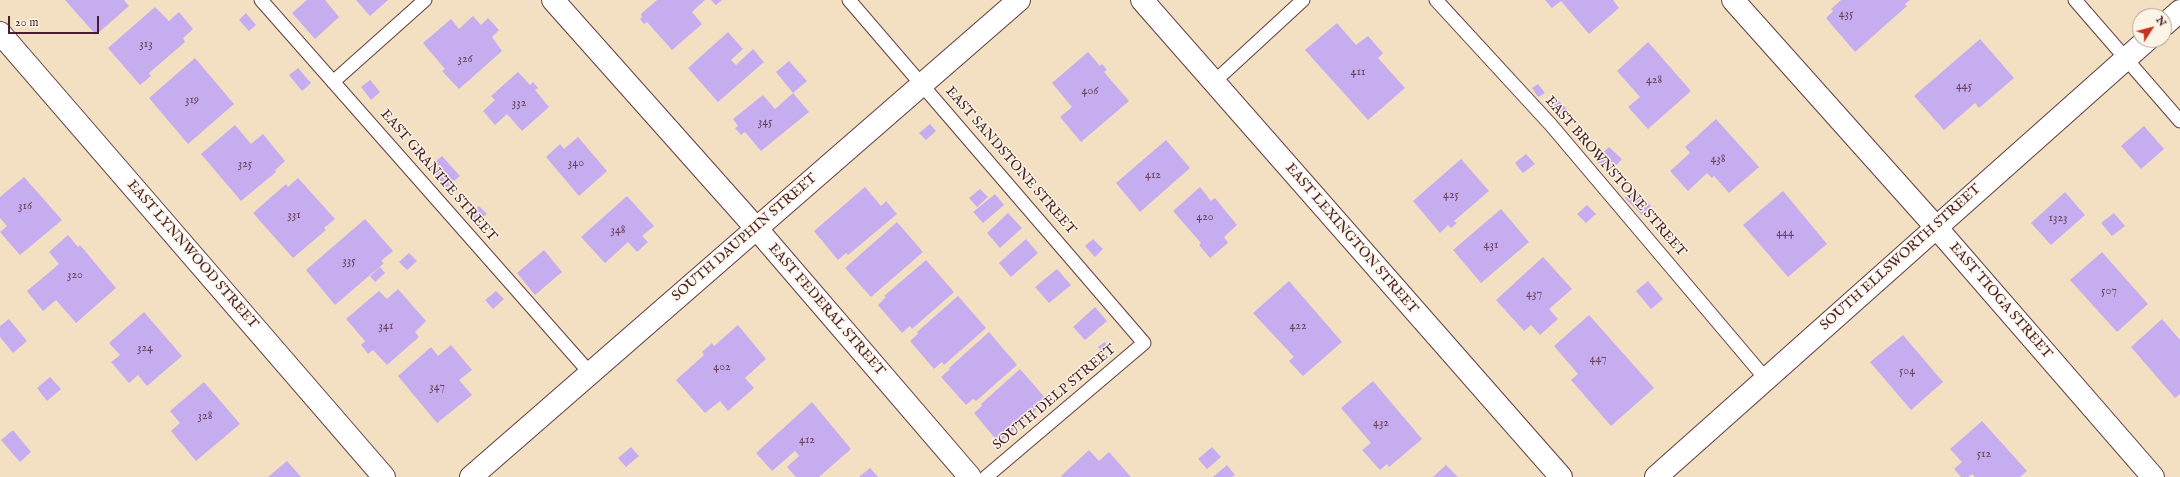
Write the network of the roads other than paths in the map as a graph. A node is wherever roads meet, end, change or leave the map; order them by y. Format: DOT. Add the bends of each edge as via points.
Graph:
graph roads {
  1 [pos="261,0"];
  2 [pos="425,0"];
  3 [pos="553,0"];
  4 [pos="849,0"];
  5 [pos="1019,0"];
  6 [pos="1142,0"];
  7 [pos="1303,0"];
  8 [pos="1436,0"];
  9 [pos="1733,0"];
  10 [pos="2075,0"];
  11 [pos="2180,11"];
  12 [pos="2172,18"];
  13 [pos="0,33"];
  14 [pos="2138,48"];
  15 [pos="2126,58"];
  16 [pos="333,82"];
  17 [pos="1214,82"];
  18 [pos="923,84"];
  19 [pos="2180,121"];
  20 [pos="1935,226"];
  21 [pos="756,228"];
  22 [pos="1144,343"];
  23 [pos="590,373"];
  24 [pos="1765,378"];
  25 [pos="384,477"];
  26 [pos="470,477"];
  27 [pos="970,477"];
  28 [pos="986,477"];
  29 [pos="1561,477"];
  30 [pos="1656,477"];
  31 [pos="2152,477"];
  1 -- 16 [label="lane, EAST GRANITE STREET"];
  2 -- 16 [label="lane"];
  3 -- 21 [label="street, EAST FEDERAL STREET"];
  4 -- 18 [label="lane, EAST SANDSTONE STREET"];
  5 -- 18 [label="street, SOUTH DAUPHIN STREET"];
  6 -- 17 [label="street, EAST LEXINGTON STREET"];
  7 -- 17 [label="lane"];
  8 -- 24 [label="lane, EAST BROWNSTONE STREET" via="1551,125"];
  9 -- 20 [label="street, EAST TIOGA STREET"];
  10 -- 15 [label="lane"];
  11 -- 12 [label="street"];
  13 -- 25 [label="street, EAST LYNNWOOD STREET"];
  14 -- 15 [label="street, SOUTH ELLSWORTH STREET"];
  15 -- 19 [label="lane"];
  15 -- 20 [label="street, SOUTH ELLSWORTH STREET"];
  16 -- 23 [label="lane, EAST GRANITE STREET"];
  17 -- 29 [label="street, EAST LEXINGTON STREET"];
  18 -- 21 [label="street, SOUTH DAUPHIN STREET"];
  18 -- 22 [label="lane, EAST SANDSTONE STREET"];
  20 -- 24 [label="street, SOUTH ELLSWORTH STREET"];
  20 -- 31 [label="street, EAST TIOGA STREET"];
  21 -- 23 [label="street, SOUTH DAUPHIN STREET"];
  21 -- 27 [label="street, EAST FEDERAL STREET"];
  22 -- 28 [label="lane, SOUTH DELP STREET"];
  23 -- 26 [label="street, SOUTH DAUPHIN STREET"];
  24 -- 30 [label="street, SOUTH ELLSWORTH STREET"];
}
